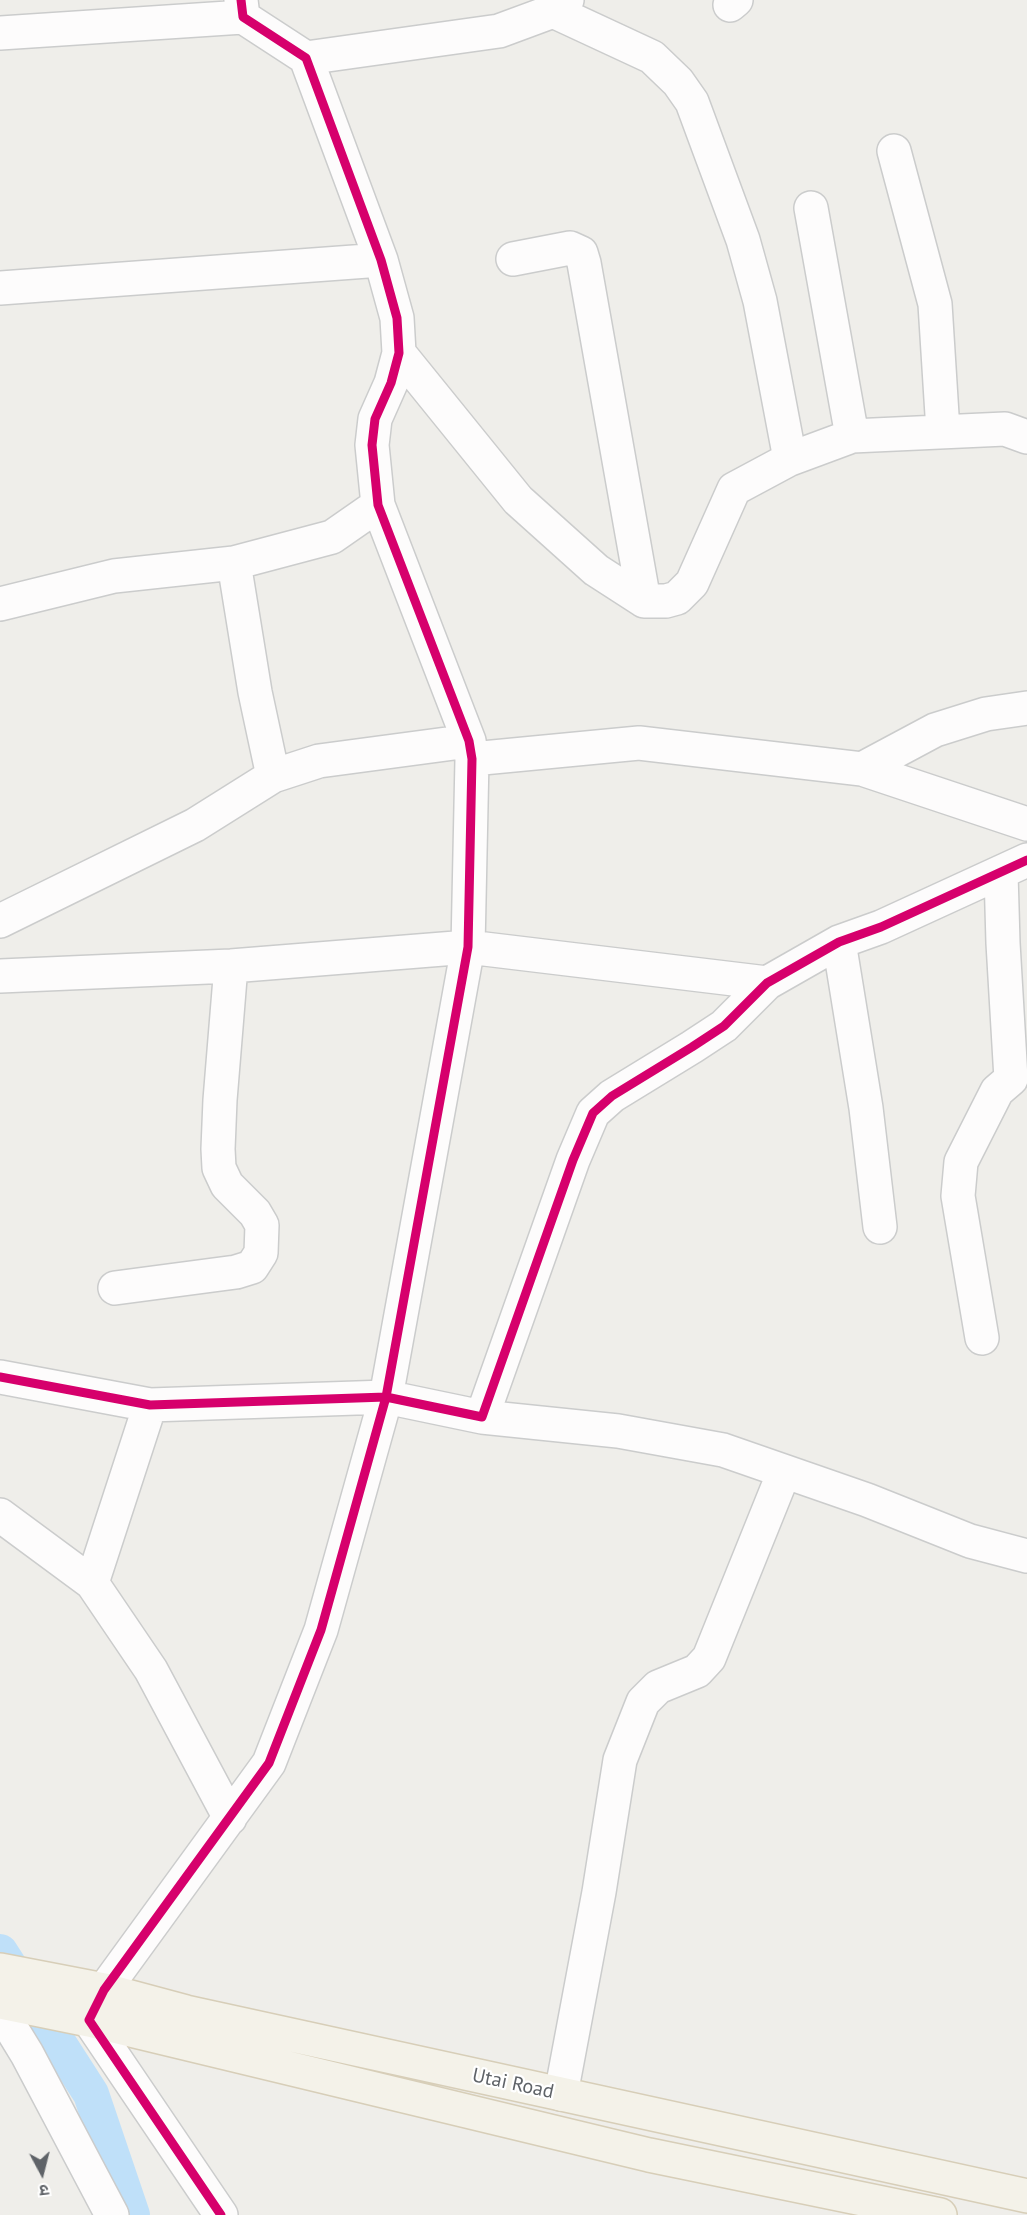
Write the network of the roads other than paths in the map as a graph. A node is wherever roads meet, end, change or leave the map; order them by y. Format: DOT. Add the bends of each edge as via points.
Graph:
graph roads {
  1 [pos="560,6"];
  2 [pos="242,9"];
  3 [pos="0,33"];
  4 [pos="306,58"];
  5 [pos="894,151"];
  6 [pos="811,208"];
  7 [pos="513,259"];
  8 [pos="381,260"];
  9 [pos="0,288"];
  10 [pos="399,353"];
  11 [pos="943,431"];
  12 [pos="852,436"];
  13 [pos="1027,437"];
  14 [pos="790,459"];
  15 [pos="378,505"];
  16 [pos="234,563"];
  17 [pos="644,601"];
  18 [pos="0,604"];
  19 [pos="1027,708"];
  20 [pos="470,750"];
  21 [pos="862,769"];
  22 [pos="273,776"];
  23 [pos="1027,824"];
  24 [pos="1014,867"];
  25 [pos="0,921"];
  26 [pos="839,942"];
  27 [pos="468,947"];
  28 [pos="231,966"];
  29 [pos="0,976"];
  30 [pos="767,983"];
  31 [pos="1019,1081"];
  32 [pos="880,1227"];
  33 [pos="115,1288"];
  34 [pos="981,1338"];
  35 [pos="0,1377"];
  36 [pos="386,1397"];
  37 [pos="150,1405"];
  38 [pos="482,1417"];
  39 [pos="784,1472"];
  40 [pos="0,1515"];
  41 [pos="1027,1556"];
  42 [pos="92,1583"];
  43 [pos="230,1818"];
  44 [pos="0,1970"];
  45 [pos="104,1990"];
  46 [pos="3,2005"];
  47 [pos="89,2020"];
  48 [pos="561,2094"];
  49 [pos="1027,2196"];
  50 [pos="112,2215"];
  51 [pos="221,2215"];
  52 [pos="940,2215"];
  1 -- 4 [label="street" via="499,31"];
  1 -- 14 [label="street" via="652,57 692,102 743,240 760,301"];
  2 -- 3 [label="street"];
  2 -- 4 [label="street"];
  4 -- 8 [label="street"];
  5 -- 11 [label="street" via="935,304"];
  6 -- 12 [label="street"];
  7 -- 17 [label="street" via="570,248 581,253"];
  8 -- 9 [label="street"];
  8 -- 10 [label="street" via="397,318"];
  10 -- 15 [label="street" via="375,418 372,445"];
  10 -- 17 [label="street" via="518,500 596,570"];
  11 -- 12 [label="street"];
  11 -- 13 [label="street" via="1005,429"];
  12 -- 14 [label="street"];
  14 -- 17 [label="street" via="734,489 692,583 677,598"];
  15 -- 16 [label="street" via="332,537"];
  15 -- 20 [label="street"];
  16 -- 18 [label="street" via="114,576"];
  16 -- 22 [label="street"];
  19 -- 21 [label="street" via="986,714 935,730"];
  20 -- 21 [label="street" via="639,743"];
  20 -- 22 [label="street" via="319,761"];
  20 -- 27 [label="street"];
  21 -- 23 [label="street"];
  22 -- 25 [label="street" via="195,825"];
  24 -- 26 [label="street"];
  24 -- 31 [label="street" via="1003,943"];
  26 -- 30 [label="street"];
  26 -- 32 [label="street" via="866,1108"];
  27 -- 28 [label="street"];
  27 -- 30 [label="street"];
  27 -- 36 [label="street"];
  28 -- 29 [label="street"];
  28 -- 33 [label="street" via="219,1168 227,1185 262,1225 261,1253 252,1267 236,1272"];
  30 -- 38 [label="street" via="724,1026 640,1077 593,1113"];
  31 -- 34 [label="street" via="997,1091 961,1161 958,1196"];
  35 -- 37 [label="street"];
  36 -- 37 [label="street"];
  36 -- 38 [label="street"];
  36 -- 43 [label="street" via="321,1630 269,1763"];
  37 -- 42 [label="street"];
  38 -- 39 [label="street" via="630,1433 723,1450"];
  39 -- 41 [label="street" via="970,1541"];
  39 -- 48 [label="street" via="710,1658 697,1671 658,1687 644,1702 620,1760"];
  40 -- 42 [label="street"];
  42 -- 43 [label="street" via="151,1670"];
  43 -- 45 [label="street"];
  44 -- 45 [label="main road, Utai Road"];
  45 -- 47 [label="street"];
  45 -- 48 [label="main road, Utai Road" via="186,2012"];
  46 -- 47 [label="main road, Utai Road"];
  46 -- 50 [label="street"];
  47 -- 51 [label="street"];
  47 -- 52 [label="main road, Utai Road" via="649,2155"];
  48 -- 49 [label="main road, Utai Road"];
}
